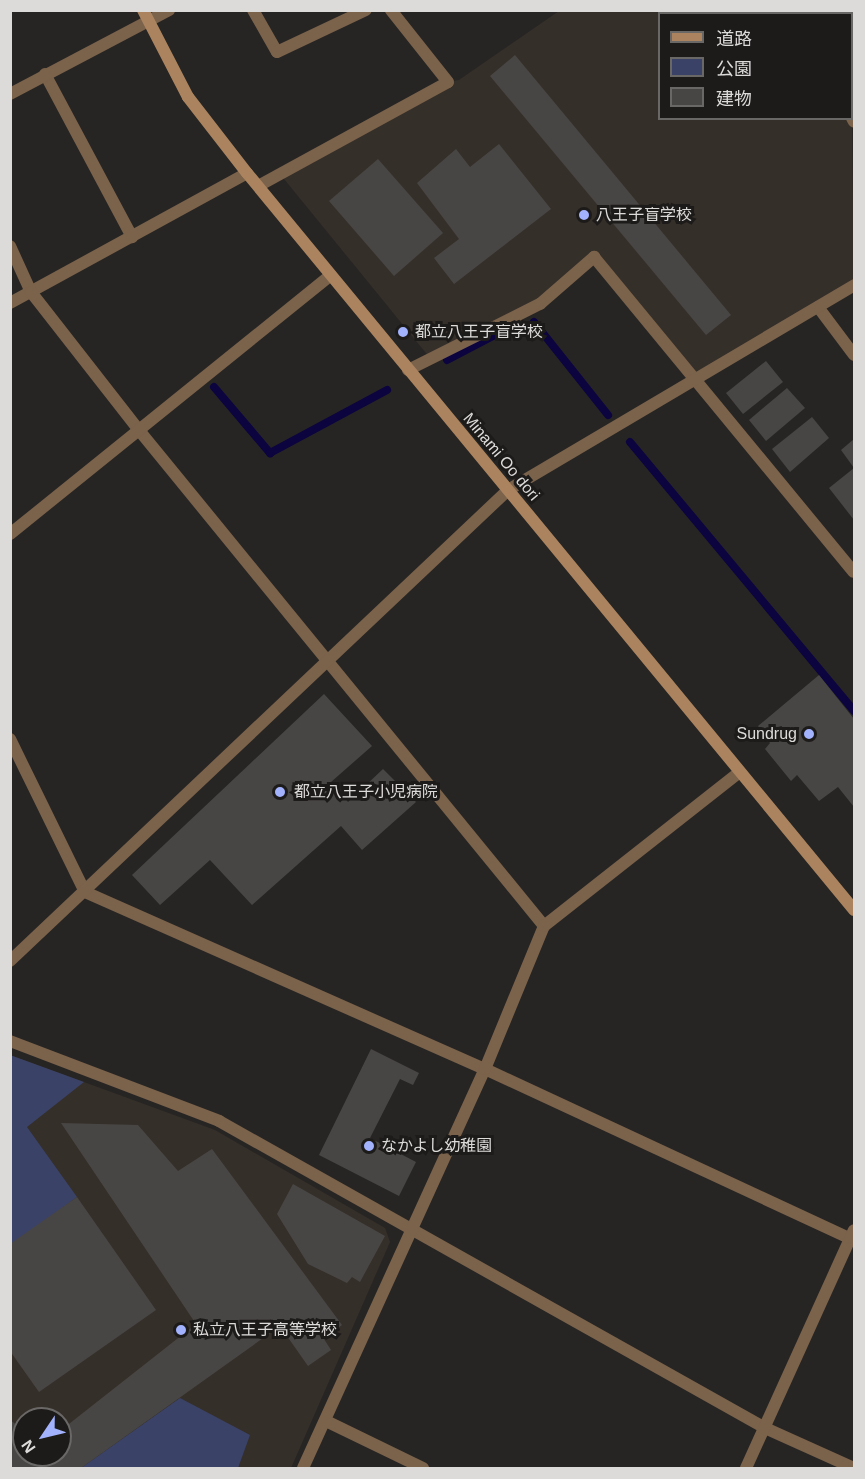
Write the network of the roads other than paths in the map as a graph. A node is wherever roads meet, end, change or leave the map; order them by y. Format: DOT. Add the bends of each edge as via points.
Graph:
graph roads {
  1 [pos="169,10"];
  2 [pos="253,10"];
  3 [pos="366,10"];
  4 [pos="391,10"];
  5 [pos="146,16"];
  6 [pos="45,74"];
  7 [pos="10,94"];
  8 [pos="248,173"];
  9 [pos="260,185"];
  10 [pos="132,237"];
  11 [pos="10,246"];
  12 [pos="331,274"];
  13 [pos="855,285"];
  14 [pos="31,292"];
  15 [pos="10,303"];
  16 [pos="818,307"];
  17 [pos="855,355"];
  18 [pos="408,370"];
  19 [pos="696,378"];
  20 [pos="138,429"];
  21 [pos="508,490"];
  22 [pos="10,534"];
  23 [pos="853,566"];
  24 [pos="326,662"];
  25 [pos="10,739"];
  26 [pos="740,772"];
  27 [pos="85,892"];
  28 [pos="855,910"];
  29 [pos="544,926"];
  30 [pos="10,961"];
  31 [pos="10,1041"];
  32 [pos="485,1069"];
  33 [pos="411,1228"];
  34 [pos="853,1236"];
  35 [pos="326,1421"];
  36 [pos="765,1428"];
  37 [pos="303,1468"];
  38 [pos="423,1468"];
  39 [pos="746,1468"];
  40 [pos="855,1468"];
  1 -- 5 [label="street"];
  2 -- 3 [label="street" via="278,52"];
  4 -- 9 [label="street" via="448,82"];
  5 -- 6 [label="street"];
  5 -- 8 [label="street, Minami Oo dori" via="188,97"];
  6 -- 7 [label="street"];
  6 -- 10 [label="street"];
  8 -- 9 [label="street, Minami Oo dori"];
  8 -- 10 [label="street"];
  9 -- 12 [label="street, Minami Oo dori"];
  10 -- 14 [label="street"];
  11 -- 14 [label="street"];
  12 -- 18 [label="street, Minami Oo dori"];
  12 -- 20 [label="street"];
  13 -- 16 [label="street"];
  14 -- 15 [label="street"];
  14 -- 20 [label="street"];
  16 -- 17 [label="street"];
  16 -- 19 [label="street"];
  18 -- 19 [label="street" via="540,304 594,257"];
  18 -- 21 [label="street, Minami Oo dori"];
  19 -- 21 [label="street"];
  19 -- 23 [label="street"];
  20 -- 22 [label="street"];
  20 -- 24 [label="street"];
  21 -- 24 [label="street"];
  21 -- 26 [label="street, Minami Oo dori"];
  24 -- 27 [label="street"];
  24 -- 29 [label="street"];
  25 -- 27 [label="street"];
  26 -- 28 [label="street, Minami Oo dori"];
  26 -- 29 [label="street"];
  27 -- 30 [label="street"];
  27 -- 32 [label="street"];
  29 -- 32 [label="street"];
  31 -- 33 [label="street" via="219,1121"];
  32 -- 33 [label="street"];
  32 -- 34 [label="street"];
  33 -- 35 [label="street"];
  33 -- 36 [label="street"];
  34 -- 36 [label="street"];
  35 -- 37 [label="street"];
  35 -- 38 [label="street"];
  36 -- 39 [label="street"];
  36 -- 40 [label="street"];
}
